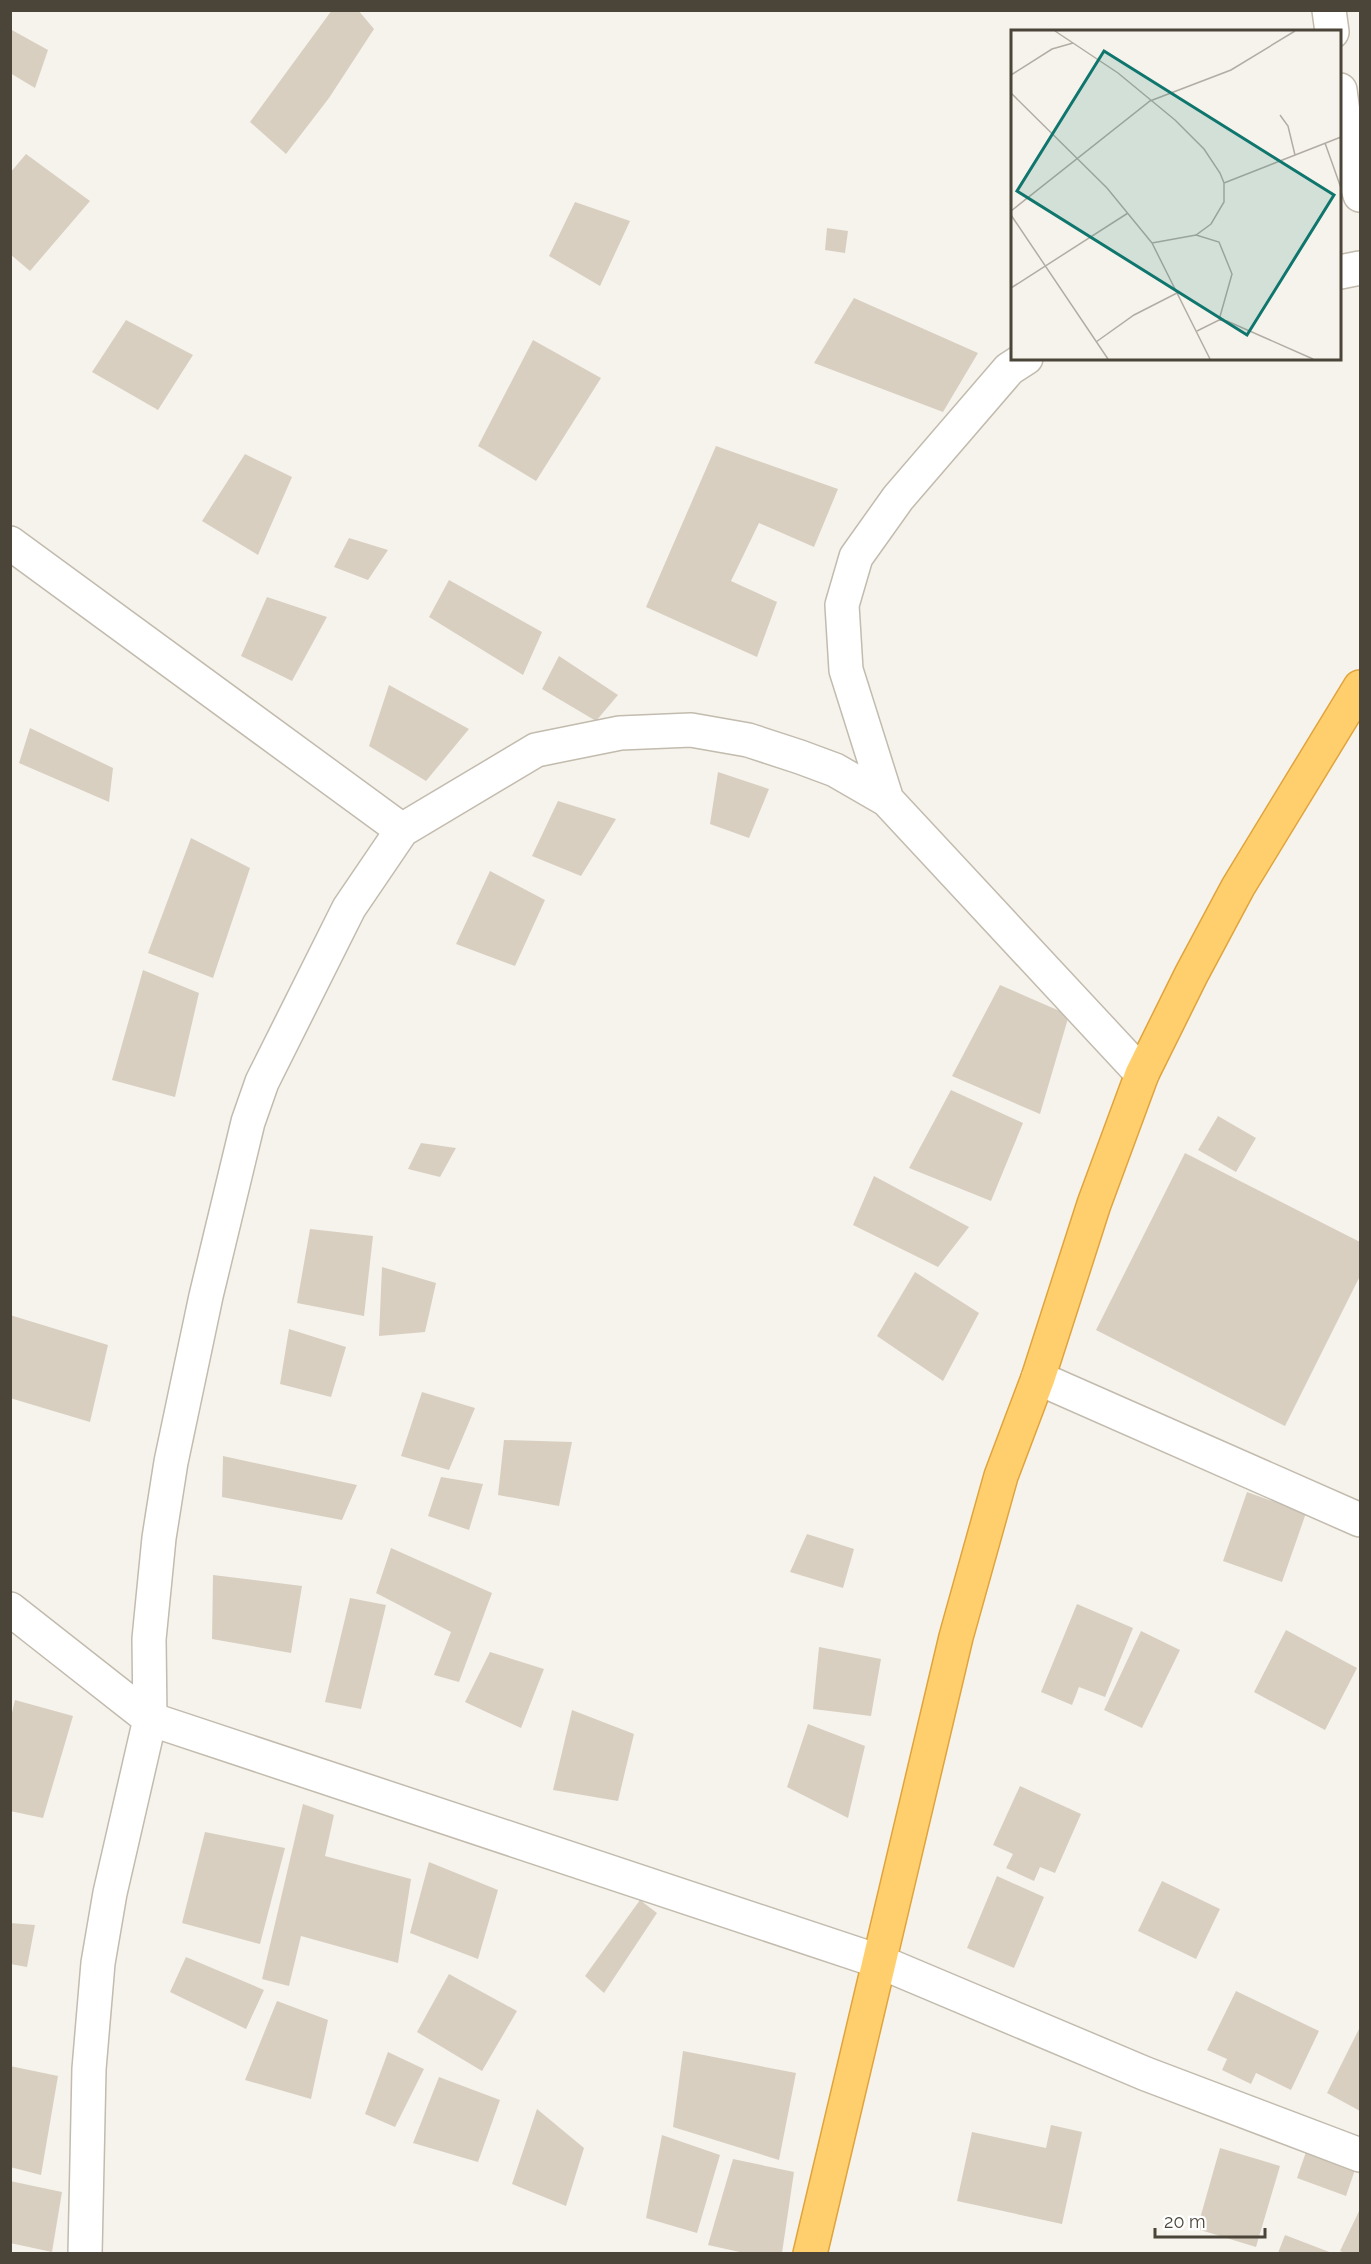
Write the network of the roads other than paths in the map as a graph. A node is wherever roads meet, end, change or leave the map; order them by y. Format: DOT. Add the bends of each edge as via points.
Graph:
graph roads {
  1 [pos="1329,10"];
  2 [pos="1332,30"];
  3 [pos="1341,97"];
  4 [pos="1360,195"];
  5 [pos="1360,268"];
  6 [pos="1341,272"];
  7 [pos="1023,360"];
  8 [pos="10,543"];
  9 [pos="1360,687"];
  10 [pos="887,800"];
  11 [pos="402,830"];
  12 [pos="1142,1074"];
  13 [pos="1038,1378"];
  14 [pos="1360,1520"];
  15 [pos="10,1609"];
  16 [pos="150,1719"];
  17 [pos="878,1961"];
  18 [pos="1360,2156"];
  19 [pos="85,2253"];
  20 [pos="810,2253"];
  1 -- 2 [label="street"];
  3 -- 4 [label="street" via="1349,157"];
  5 -- 6 [label="street"];
  7 -- 10 [label="street" via="1009,369 898,498 856,557 844,595 846,670"];
  8 -- 11 [label="street"];
  9 -- 12 [label="highway" via="1238,887"];
  10 -- 11 [label="street" via="836,771 748,740 691,730 620,733 536,750"];
  10 -- 12 [label="street"];
  11 -- 16 [label="street" via="349,908 261,1082 248,1122 171,1462 149,1639"];
  12 -- 13 [label="highway" via="1094,1204"];
  13 -- 14 [label="street"];
  13 -- 17 [label="highway" via="1001,1476 959,1626"];
  15 -- 16 [label="street"];
  16 -- 17 [label="street"];
  16 -- 19 [label="street" via="98,1962 89,2069"];
  17 -- 18 [label="street" via="1146,2074"];
  17 -- 20 [label="highway"];
}
